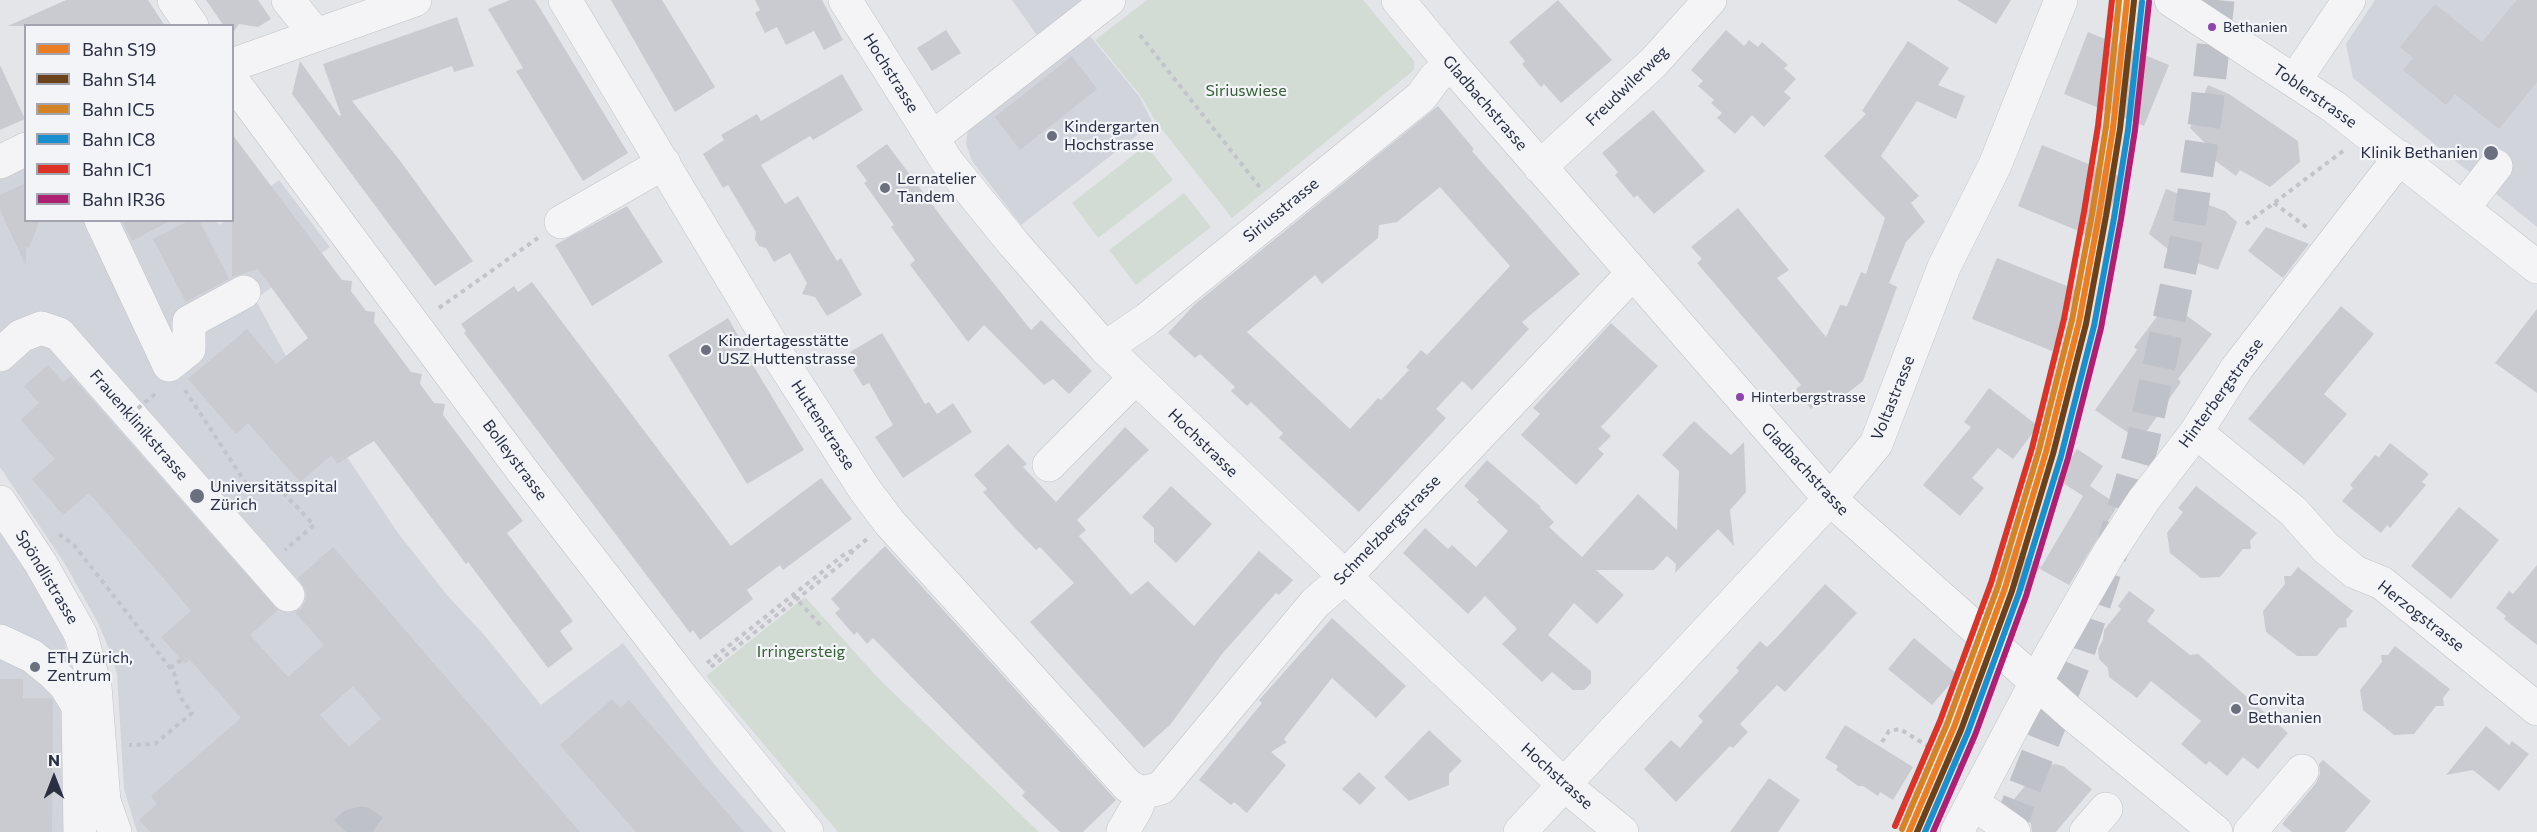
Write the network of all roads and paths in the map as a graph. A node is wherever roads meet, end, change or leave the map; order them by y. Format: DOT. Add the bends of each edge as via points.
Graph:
graph roads {
  1 [pos="174,0"];
  2 [pos="288,0"];
  3 [pos="415,0"];
  4 [pos="565,0"];
  5 [pos="845,0"];
  6 [pos="1108,0"];
  7 [pos="1398,0"];
  8 [pos="1710,0"];
  9 [pos="2061,0"];
  10 [pos="2171,0"];
  11 [pos="2349,0"];
  12 [pos="191,24"];
  13 [pos="316,35"];
  14 [pos="1140,35"];
  15 [pos="234,64"];
  16 [pos="1451,64"];
  17 [pos="2295,80"];
  18 [pos="234,83"];
  19 [pos="932,138"];
  20 [pos="2348,147"];
  21 [pos="24,150"];
  22 [pos="2400,157"];
  23 [pos="0,162"];
  24 [pos="664,163"];
  25 [pos="2496,166"];
  26 [pos="1540,167"];
  27 [pos="1264,192"];
  28 [pos="2274,203"];
  29 [pos="2463,208"];
  30 [pos="102,222"];
  31 [pos="561,222"];
  32 [pos="2246,224"];
  33 [pos="2310,230"];
  34 [pos="2537,267"];
  35 [pos="1632,274"];
  36 [pos="244,292"];
  37 [pos="433,313"];
  38 [pos="1105,348"];
  39 [pos="0,355"];
  40 [pos="169,365"];
  41 [pos="1135,378"];
  42 [pos="154,394"];
  43 [pos="124,420"];
  44 [pos="2196,432"];
  45 [pos="1049,465"];
  46 [pos="1830,499"];
  47 [pos="0,502"];
  48 [pos="54,530"];
  49 [pos="289,546"];
  50 [pos="854,550"];
  51 [pos="846,553"];
  52 [pos="1345,577"];
  53 [pos="288,595"];
  54 [pos="793,595"];
  55 [pos="796,600"];
  56 [pos="821,626"];
  57 [pos="0,641"];
  58 [pos="181,660"];
  59 [pos="170,668"];
  60 [pos="2036,684"];
  61 [pos="2537,709"];
  62 [pos="1882,742"];
  63 [pos="130,745"];
  64 [pos="1965,769"];
  65 [pos="2302,771"];
  66 [pos="1563,784"];
  67 [pos="1146,793"];
  68 [pos="1973,803"];
  69 [pos="1123,831"];
  70 [pos="80,832"];
  71 [pos="114,832"];
  72 [pos="807,832"];
  73 [pos="1520,832"];
  74 [pos="1622,832"];
  75 [pos="1958,832"];
  76 [pos="2014,832"];
  77 [pos="2216,832"];
  78 [pos="2250,832"];
  1 -- 12 [label="street"];
  2 -- 13 [label="street"];
  3 -- 13 [label="street"];
  4 -- 24 [label="street, Huttenstrasse"];
  5 -- 19 [label="street, Hochstrasse"];
  6 -- 19 [label="street"];
  7 -- 16 [label="street, Gladbachstrasse"];
  8 -- 26 [label="street, Freudwilerweg" via="1653,63"];
  9 -- 46 [label="street, Voltastrasse" via="1995,165 1944,267 1876,444"];
  10 -- 17 [label="street, Toblerstrasse"];
  11 -- 17 [label="street"];
  13 -- 15 [label="street"];
  14 -- 27 [label="path"];
  16 -- 26 [label="street, Gladbachstrasse"];
  16 -- 38 [label="street, Siriusstrasse" via="1421,97 1146,320"];
  17 -- 22 [label="street, Toblerstrasse"];
  18 -- 72 [label="street, Bolleystrasse" via="524,473"];
  19 -- 38 [label="street, Hochstrasse" via="1014,244"];
  20 -- 28 [label="path"];
  21 -- 23 [label="street"];
  22 -- 29 [label="street, Toblerstrasse"];
  22 -- 44 [label="street, Hinterbergstrasse" via="2237,368"];
  24 -- 31 [label="street"];
  24 -- 67 [label="street, Huttenstrasse" via="776,352 889,522 1128,786"];
  25 -- 29 [label="street"];
  26 -- 35 [label="street, Gladbachstrasse"];
  28 -- 32 [label="path"];
  28 -- 33 [label="path"];
  29 -- 34 [label="street, Toblerstrasse"];
  30 -- 40 [label="street"];
  31 -- 37 [label="path"];
  35 -- 46 [label="street, Gladbachstrasse"];
  35 -- 52 [label="street, Schmelzbergstrasse"];
  36 -- 40 [label="street" via="189,322 189,349"];
  38 -- 41 [label="street, Hochstrasse"];
  39 -- 53 [label="street, Frauenklinikstrasse" via="21,336 41,328 59,334"];
  40 -- 49 [label="path" via="247,485 276,485 314,525"];
  41 -- 45 [label="street"];
  41 -- 52 [label="street, Hochstrasse"];
  42 -- 43 [label="path, bridge"];
  44 -- 60 [label="street, Hinterbergstrasse" via="2109,553"];
  44 -- 61 [label="street, Herzogstrasse" via="2293,511 2326,548 2355,572 2382,583"];
  46 -- 60 [label="street, Gladbachstrasse"];
  46 -- 66 [label="street, Voltastrasse"];
  47 -- 71 [label="street, Spöndlistrasse" via="81,635 95,686 104,801"];
  48 -- 59 [label="path" via="74,545"];
  50 -- 55 [label="path"];
  51 -- 54 [label="path"];
  52 -- 66 [label="street, Hochstrasse"];
  52 -- 67 [label="street, Schmelzbergstrasse" via="1315,603 1161,788"];
  54 -- 55 [label="path"];
  54 -- 55 [label="path" via="704,669"];
  55 -- 56 [label="path"];
  57 -- 70 [label="street" via="32,656 54,674 78,706"];
  58 -- 59 [label="path"];
  59 -- 63 [label="path" via="180,697 192,713 155,744"];
  60 -- 68 [label="street, Hinterbergstrasse"];
  60 -- 77 [label="street, Gladbachstrasse"];
  62 -- 64 [label="path" via="1888,731 1900,729"];
  65 -- 78 [label="street"];
  66 -- 73 [label="street, Voltastrasse"];
  66 -- 74 [label="street, Hochstrasse"];
  67 -- 69 [label="street, Schmelzbergstrasse"];
  68 -- 75 [label="street, Hinterbergstrasse"];
  68 -- 76 [label="street"];
}
